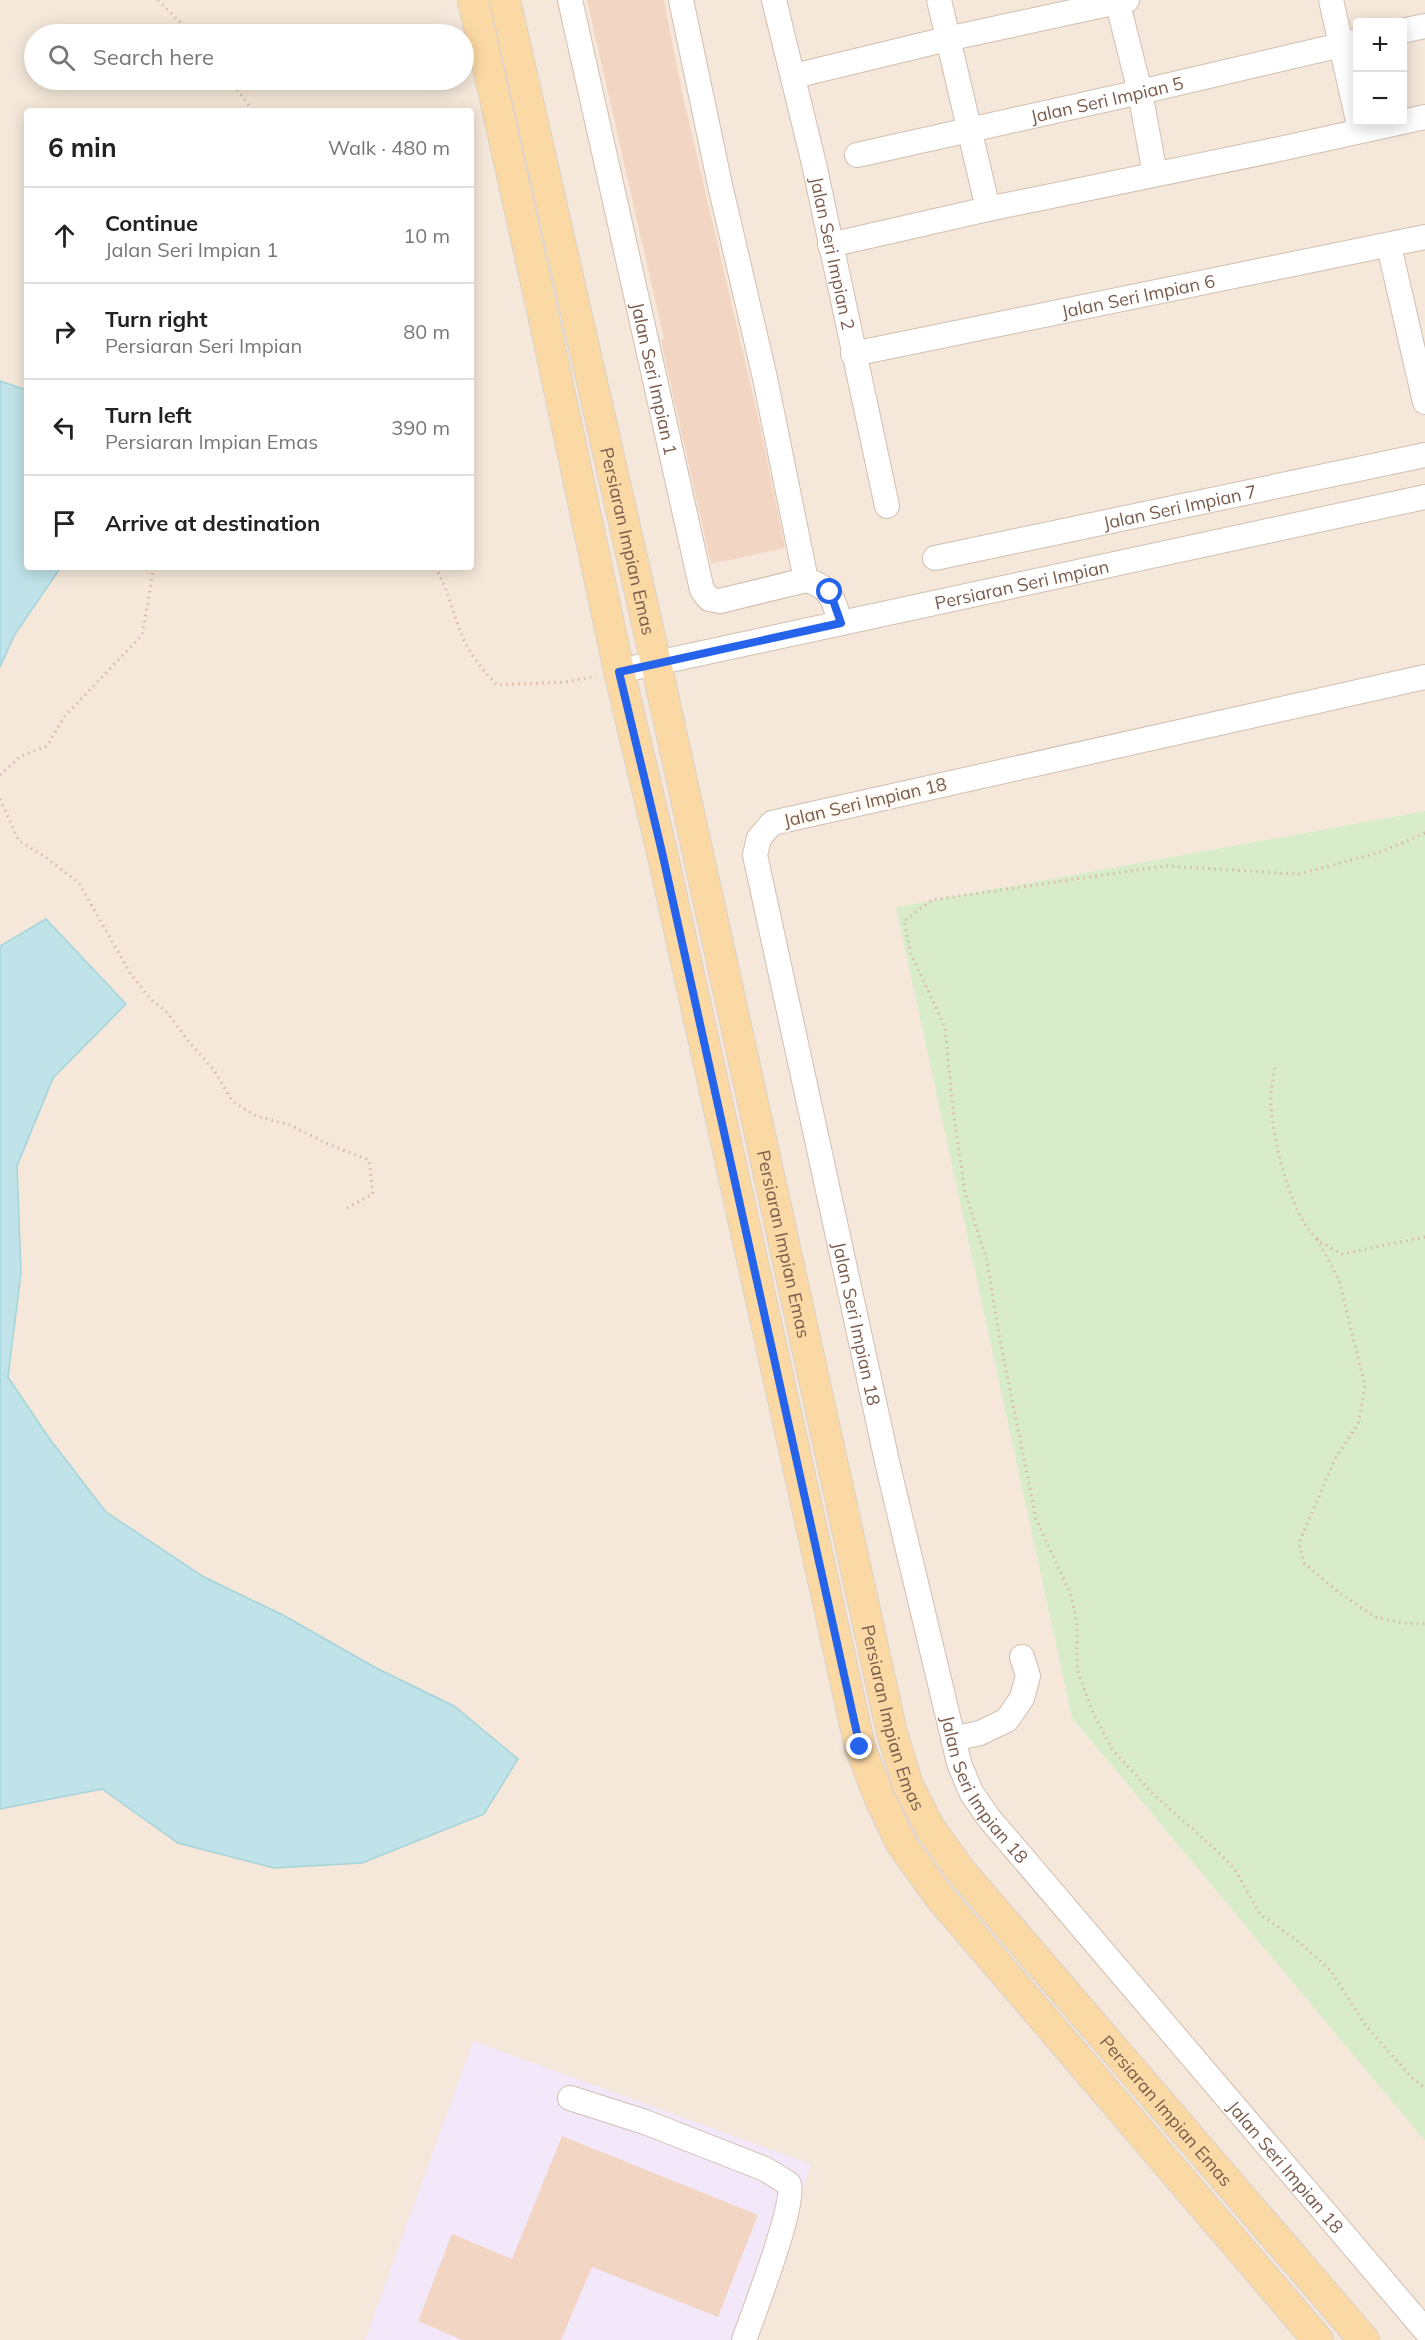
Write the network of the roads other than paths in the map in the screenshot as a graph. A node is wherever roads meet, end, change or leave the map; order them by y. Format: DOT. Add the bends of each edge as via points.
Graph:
graph roads {
  1 [pos="473,0"];
  2 [pos="505,0"];
  3 [pos="570,0"];
  4 [pos="681,0"];
  5 [pos="774,0"];
  6 [pos="939,0"];
  7 [pos="1331,0"];
  8 [pos="1121,1"];
  9 [pos="1425,26"];
  10 [pos="1407,30"];
  11 [pos="947,39"];
  12 [pos="1349,43"];
  13 [pos="794,75"];
  14 [pos="1353,79"];
  15 [pos="1140,92"];
  16 [pos="1425,117"];
  17 [pos="1407,119"];
  18 [pos="1353,126"];
  19 [pos="968,131"];
  20 [pos="857,155"];
  21 [pos="1155,174"];
  22 [pos="988,209"];
  23 [pos="1425,237"];
  24 [pos="830,245"];
  25 [pos="1389,246"];
  26 [pos="853,354"];
  27 [pos="1425,402"];
  28 [pos="1425,455"];
  29 [pos="1425,497"];
  30 [pos="886,506"];
  31 [pos="935,558"];
  32 [pos="806,580"];
  33 [pos="841,623"];
  34 [pos="656,663"];
  35 [pos="619,672"];
  36 [pos="1425,676"];
  37 [pos="1022,1657"];
  38 [pos="953,1738"];
  39 [pos="570,2098"];
  40 [pos="1425,2330"];
  41 [pos="744,2340"];
  42 [pos="1318,2340"];
  43 [pos="1364,2340"];
  1 -- 35 [label="main road, Persiaran Impian Emas"];
  2 -- 34 [label="main road, Persiaran Impian Emas"];
  3 -- 32 [label="street, Jalan Seri Impian 1" via="702,590 709,599 720,601"];
  4 -- 32 [label="street"];
  5 -- 13 [label="street, Jalan Seri Impian 2"];
  6 -- 11 [label="street"];
  7 -- 12 [label="street"];
  8 -- 11 [label="street"];
  8 -- 15 [label="street"];
  9 -- 10 [label="street"];
  11 -- 13 [label="street"];
  11 -- 19 [label="street"];
  12 -- 14 [label="street"];
  12 -- 15 [label="street, Jalan Seri Impian 5"];
  13 -- 24 [label="street, Jalan Seri Impian 2"];
  15 -- 19 [label="street, Jalan Seri Impian 5"];
  15 -- 21 [label="street"];
  16 -- 17 [label="street"];
  18 -- 21 [label="street" via="1275,150"];
  19 -- 20 [label="street, Jalan Seri Impian 5"];
  19 -- 22 [label="street"];
  21 -- 22 [label="street"];
  22 -- 24 [label="street"];
  23 -- 25 [label="street, Jalan Seri Impian 6"];
  24 -- 26 [label="street, Jalan Seri Impian 2"];
  25 -- 26 [label="street, Jalan Seri Impian 6"];
  25 -- 27 [label="street"];
  26 -- 30 [label="street, Jalan Seri Impian 2"];
  28 -- 31 [label="street, Jalan Seri Impian 7"];
  29 -- 33 [label="street, Persiaran Seri Impian"];
  32 -- 33 [label="street" via="830,592"];
  33 -- 34 [label="street, Persiaran Seri Impian"];
  34 -- 35 [label="street, Persiaran Seri Impian"];
  34 -- 43 [label="main road, Persiaran Impian Emas" via="892,1733 908,1785 930,1828 960,1870"];
  35 -- 42 [label="main road, Persiaran Impian Emas" via="860,1747 879,1797 902,1845 938,1895"];
  36 -- 38 [label="street, Jalan Seri Impian 18" via="772,823 759,838 755,855 888,1466"];
  37 -- 38 [label="street" via="1028,1676 1022,1698 1007,1720 980,1733"];
  38 -- 40 [label="street, Jalan Seri Impian 18" via="971,1792 988,1817"];
  39 -- 41 [label="street" via="645,2121 765,2169 789,2184 789,2202"];
}
